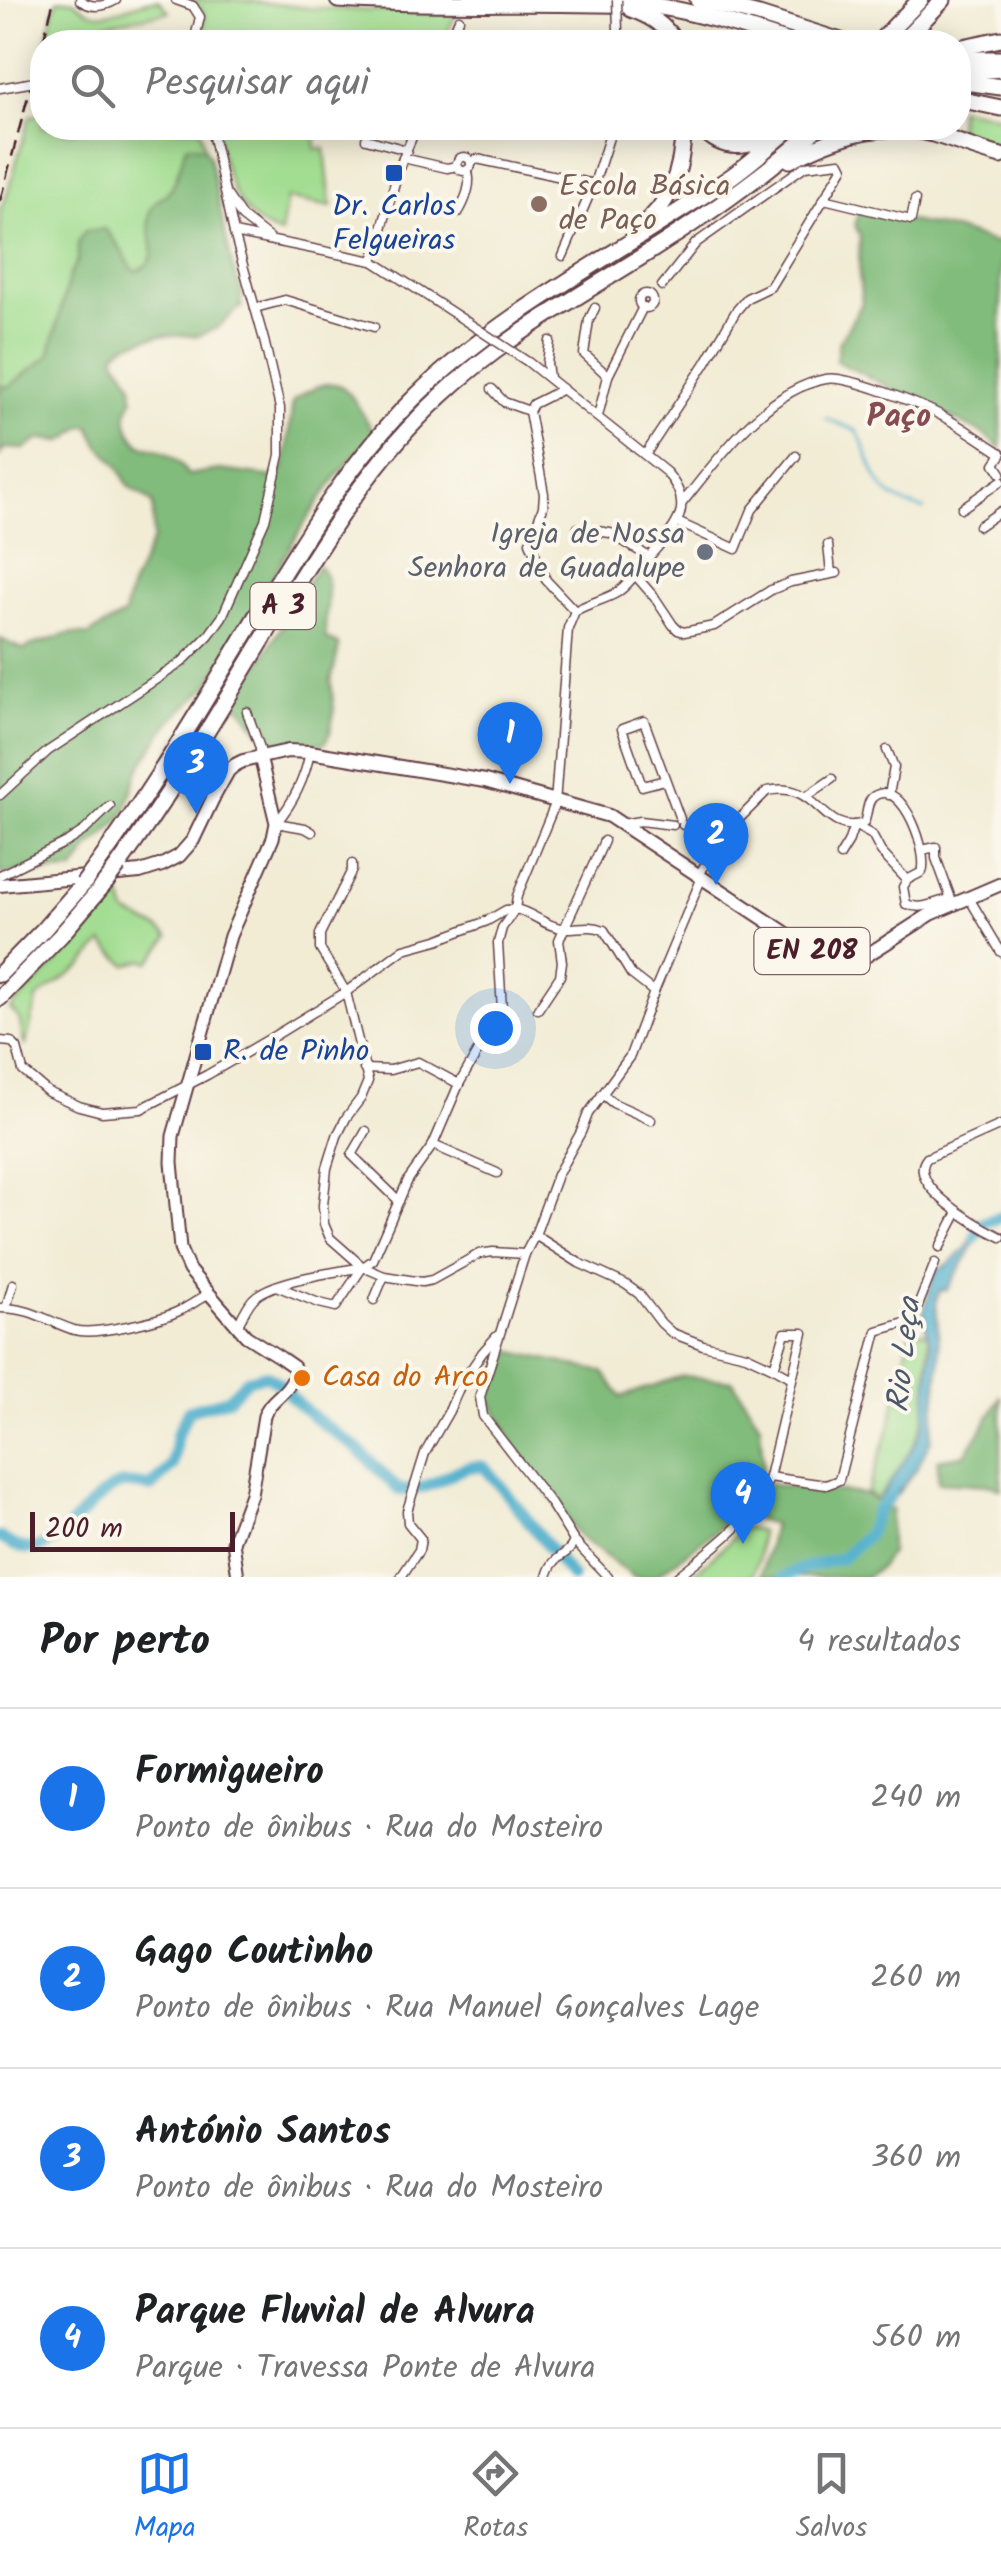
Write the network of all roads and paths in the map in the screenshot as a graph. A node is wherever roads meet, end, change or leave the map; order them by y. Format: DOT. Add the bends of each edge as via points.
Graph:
graph roads {
  1 [pos="80,0"];
  2 [pos="116,0"];
  3 [pos="176,0"];
  4 [pos="338,0"];
  5 [pos="617,0"];
  6 [pos="698,0"];
  7 [pos="920,0"];
  8 [pos="943,0"];
  9 [pos="579,1"];
  10 [pos="459,19"];
  11 [pos="197,30"];
  12 [pos="454,30"];
  13 [pos="618,30"];
  14 [pos="667,30"];
  15 [pos="752,30"];
  16 [pos="805,30"];
  17 [pos="892,30"];
  18 [pos="914,30"];
  19 [pos="1001,39"];
  20 [pos="971,45"];
  21 [pos="1001,58"];
  22 [pos="971,59"];
  23 [pos="1001,69"];
  24 [pos="971,71"];
  25 [pos="30,82"];
  26 [pos="971,82"];
  27 [pos="1001,87"];
  28 [pos="0,88"];
  29 [pos="971,102"];
  30 [pos="1001,108"];
  31 [pos="214,140"];
  32 [pos="371,140"];
  33 [pos="411,140"];
  34 [pos="608,140"];
  35 [pos="682,140"];
  36 [pos="714,140"];
  37 [pos="764,140"];
  38 [pos="776,140"];
  39 [pos="803,140"];
  40 [pos="832,140"];
  41 [pos="949,140"];
  42 [pos="405,154"];
  43 [pos="1001,156"];
  44 [pos="465,166"];
  45 [pos="760,176"];
  46 [pos="594,184"];
  47 [pos="224,190"];
  48 [pos="824,199"];
  49 [pos="916,200"];
  50 [pos="458,213"];
  51 [pos="234,232"];
  52 [pos="277,243"];
  53 [pos="563,256"];
  54 [pos="608,256"];
  55 [pos="373,260"];
  56 [pos="662,286"];
  57 [pos="643,307"];
  58 [pos="255,308"];
  59 [pos="595,308"];
  60 [pos="374,327"];
  61 [pos="550,340"];
  62 [pos="608,376"];
  63 [pos="550,378"];
  64 [pos="492,388"];
  65 [pos="562,389"];
  66 [pos="529,411"];
  67 [pos="598,416"];
  68 [pos="645,456"];
  69 [pos="796,456"];
  70 [pos="1000,458"];
  71 [pos="1001,473"];
  72 [pos="1001,481"];
  73 [pos="682,502"];
  74 [pos="962,508"];
  75 [pos="1001,511"];
  76 [pos="677,522"];
  77 [pos="979,526"];
  78 [pos="578,528"];
  79 [pos="828,545"];
  80 [pos="736,549"];
  81 [pos="649,557"];
  82 [pos="736,563"];
  83 [pos="635,575"];
  84 [pos="575,610"];
  85 [pos="247,712"];
  86 [pos="887,750"];
  87 [pos="310,752"];
  88 [pos="260,757"];
  89 [pos="832,779"];
  90 [pos="665,780"];
  91 [pos="0,795"];
  92 [pos="889,795"];
  93 [pos="807,796"];
  94 [pos="556,799"];
  95 [pos="110,806"];
  96 [pos="276,823"];
  97 [pos="651,823"];
  98 [pos="679,823"];
  99 [pos="854,826"];
  100 [pos="312,832"];
  101 [pos="636,832"];
  102 [pos="721,837"];
  103 [pos="604,841"];
  104 [pos="922,850"];
  105 [pos="840,856"];
  106 [pos="352,864"];
  107 [pos="0,875"];
  108 [pos="701,876"];
  109 [pos="907,880"];
  110 [pos="1001,884"];
  111 [pos="0,885"];
  112 [pos="959,899"];
  113 [pos="906,904"];
  114 [pos="515,909"];
  115 [pos="918,922"];
  116 [pos="565,928"];
  117 [pos="1001,952"];
  118 [pos="0,974"];
  119 [pos="346,992"];
  120 [pos="654,992"];
  121 [pos="0,998"];
  122 [pos="538,1010"];
  123 [pos="0,1040"];
  124 [pos="364,1069"];
  125 [pos="459,1084"];
  126 [pos="188,1085"];
  127 [pos="602,1094"];
  128 [pos="651,1120"];
  129 [pos="1001,1126"];
  130 [pos="366,1131"];
  131 [pos="433,1145"];
  132 [pos="497,1173"];
  133 [pos="399,1201"];
  134 [pos="958,1212"];
  135 [pos="535,1235"];
  136 [pos="1001,1238"];
  137 [pos="940,1247"];
  138 [pos="525,1254"];
  139 [pos="935,1262"];
  140 [pos="363,1267"];
  141 [pos="384,1276"];
  142 [pos="13,1284"];
  143 [pos="276,1286"];
  144 [pos="208,1294"];
  145 [pos="374,1300"];
  146 [pos="3,1308"];
  147 [pos="237,1327"];
  148 [pos="502,1330"];
  149 [pos="774,1368"];
  150 [pos="792,1378"];
  151 [pos="769,1477"];
  152 [pos="574,1541"];
  153 [pos="238,1577"];
  154 [pos="401,1577"];
  155 [pos="547,1577"];
  156 [pos="608,1577"];
  157 [pos="677,1577"];
  1 -- 2 [label="street" via="92,6"];
  3 -- 11 [label="street" via="200,16"];
  4 -- 9 [label="highway"];
  5 -- 13 [label="street, bridge"];
  6 -- 16 [label="highway"];
  7 -- 17 [label="highway"];
  8 -- 18 [label="highway"];
  9 -- 14 [label="highway" via="632,9"];
  9 -- 15 [label="highway" via="688,12"];
  10 -- 12 [label="street"];
  19 -- 20 [label="highway"];
  21 -- 22 [label="highway"];
  23 -- 24 [label="highway"];
  25 -- 28 [label="street, bridge"];
  26 -- 27 [label="highway"];
  29 -- 30 [label="highway"];
  31 -- 47 [label="street"];
  32 -- 42 [label="street"];
  33 -- 42 [label="street"];
  34 -- 46 [label="street"];
  35 -- 54 [label="highway" via="672,190"];
  36 -- 37 [label="highway" via="737,146"];
  38 -- 54 [label="highway, A 3"];
  39 -- 45 [label="highway, A 3"];
  40 -- 45 [label="highway"];
  41 -- 43 [label="highway"];
  42 -- 44 [label="street" via="447,168"];
  42 -- 55 [label="street"];
  44 -- 46 [label="street" via="477,159"];
  44 -- 50 [label="street" via="470,177"];
  45 -- 121 [label="highway, A 3, bridge" via="538,320 442,394 405,432 336,520 118,866"];
  46 -- 53 [label="street"];
  47 -- 51 [label="street"];
  47 -- 52 [label="street" via="242,218"];
  48 -- 49 [label="street" via="911,220"];
  48 -- 56 [label="street" via="843,168 840,162 804,166 696,243"];
  48 -- 68 [label="street" via="770,287 736,311"];
  51 -- 52 [label="street"];
  51 -- 58 [label="street"];
  52 -- 55 [label="street"];
  54 -- 118 [label="highway, A 3, bridge" via="478,342 377,438 318,516 95,868"];
  55 -- 63 [label="street, bridge"];
  57 -- 62 [label="street"];
  58 -- 60 [label="street" via="285,300"];
  58 -- 91 [label="street" via="280,408 280,455 265,520 222,617 181,663 48,751"];
  59 -- 62 [label="street" via="584,354"];
  61 -- 63 [label="street"];
  62 -- 67 [label="street"];
  63 -- 65 [label="street"];
  64 -- 66 [label="street" via="504,402"];
  65 -- 66 [label="street"];
  65 -- 67 [label="street"];
  66 -- 84 [label="street" via="544,494 530,542 546,580"];
  67 -- 68 [label="street"];
  68 -- 73 [label="street" via="673,480"];
  69 -- 80 [label="street" via="752,510"];
  70 -- 71 [label="street" via="995,464"];
  70 -- 73 [label="street" via="941,415 827,378 757,417"];
  72 -- 74 [label="street"];
  73 -- 76 [label="street"];
  75 -- 77 [label="street"];
  76 -- 80 [label="street"];
  76 -- 81 [label="street"];
  78 -- 81 [label="street" via="610,533"];
  79 -- 83 [label="street" via="834,573 790,582 714,626 684,632"];
  80 -- 82 [label="street"];
  81 -- 83 [label="street"];
  83 -- 84 [label="street" via="616,593"];
  84 -- 94 [label="street" via="568,628"];
  85 -- 88 [label="street"];
  86 -- 92 [label="street" via="894,767"];
  87 -- 88 [label="main road, EN 208"];
  87 -- 94 [label="main road, EN 208"];
  87 -- 96 [label="street"];
  88 -- 96 [label="street"];
  88 -- 111 [label="main road, EN 208" via="228,771 192,840 162,866"];
  89 -- 93 [label="street"];
  90 -- 90 [label="street" via="644,722 622,729 642,786"];
  90 -- 98 [label="street"];
  92 -- 99 [label="street" via="874,796 864,823"];
  92 -- 104 [label="street" via="912,818"];
  93 -- 99 [label="street" via="836,824"];
  93 -- 102 [label="street" via="768,791"];
  94 -- 101 [label="main road, EN 208"];
  94 -- 114 [label="street"];
  95 -- 107 [label="street" via="68,841"];
  96 -- 100 [label="street"];
  96 -- 126 [label="street" via="230,936"];
  97 -- 98 [label="street"];
  97 -- 101 [label="street"];
  97 -- 101 [label="street" via="628,823"];
  98 -- 102 [label="street"];
  99 -- 105 [label="street"];
  99 -- 109 [label="street" via="872,835"];
  101 -- 108 [label="main road, EN 208"];
  102 -- 108 [label="street"];
  103 -- 116 [label="street"];
  104 -- 109 [label="street" via="925,868"];
  104 -- 112 [label="street" via="936,847 950,896"];
  106 -- 119 [label="street" via="319,942"];
  108 -- 115 [label="main road, EN 208" via="838,962 861,959"];
  108 -- 120 [label="street"];
  109 -- 113 [label="street"];
  110 -- 112 [label="main road, EN 208"];
  112 -- 113 [label="street" via="924,908"];
  112 -- 115 [label="main road, EN 208"];
  112 -- 117 [label="street"];
  113 -- 115 [label="street"];
  114 -- 116 [label="street"];
  114 -- 119 [label="street" via="404,949"];
  114 -- 125 [label="street" via="498,943 502,1010"];
  116 -- 120 [label="street" via="604,930 632,974"];
  116 -- 122 [label="street" via="560,976"];
  119 -- 124 [label="street"];
  119 -- 126 [label="street"];
  120 -- 127 [label="street" via="630,1056"];
  123 -- 126 [label="street" via="16,1048 24,1071 48,1092 102,1112 141,1109"];
  124 -- 125 [label="street" via="418,1062"];
  124 -- 140 [label="street" via="367,1087 332,1150 323,1205 326,1232"];
  125 -- 131 [label="street"];
  126 -- 144 [label="street" via="173,1136 175,1197 180,1249"];
  127 -- 128 [label="street"];
  127 -- 135 [label="street" via="556,1176"];
  129 -- 134 [label="street" via="922,1164 923,1178"];
  130 -- 133 [label="street" via="352,1155"];
  131 -- 132 [label="street"];
  131 -- 133 [label="street"];
  133 -- 140 [label="street" via="373,1260"];
  134 -- 136 [label="street"];
  134 -- 137 [label="street"];
  135 -- 138 [label="street"];
  135 -- 149 [label="street" via="640,1294 672,1333"];
  138 -- 141 [label="street" via="479,1254 422,1282"];
  138 -- 148 [label="street"];
  139 -- 151 [label="street" via="912,1321 877,1331 840,1480 826,1486"];
  140 -- 141 [label="street"];
  140 -- 143 [label="street"];
  140 -- 143 [label="street" via="336,1307"];
  141 -- 145 [label="street"];
  142 -- 146 [label="street"];
  143 -- 147 [label="street" via="252,1300"];
  144 -- 146 [label="street" via="150,1321 88,1332"];
  144 -- 147 [label="street"];
  147 -- 153 [label="street" via="294,1368 294,1379 267,1406 251,1494 233,1542"];
  148 -- 152 [label="street" via="480,1397 483,1416"];
  148 -- 154 [label="street" via="461,1384 424,1453 407,1511 419,1550"];
  149 -- 150 [label="street"];
  149 -- 150 [label="street" via="784,1332 803,1333"];
  150 -- 151 [label="street"];
  151 -- 157 [label="street" via="754,1510"];
  152 -- 155 [label="street" via="550,1564"];
  152 -- 156 [label="street"];
}
